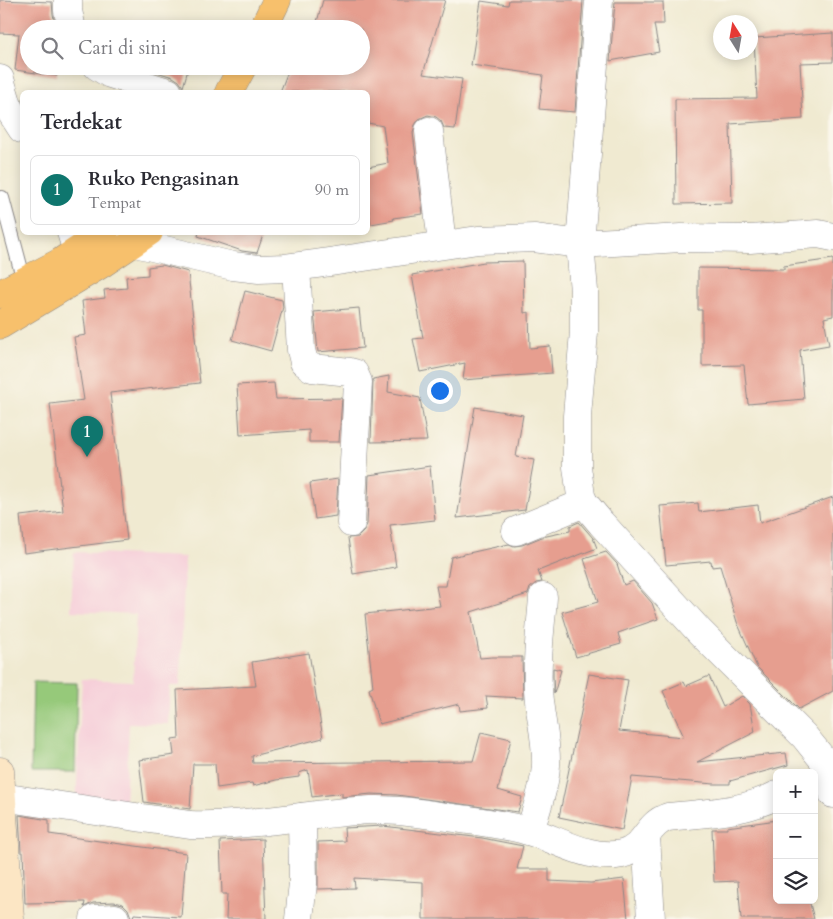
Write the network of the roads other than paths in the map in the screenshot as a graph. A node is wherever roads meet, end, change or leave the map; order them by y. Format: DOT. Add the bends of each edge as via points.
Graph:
graph roads {
  1 [pos="68,0"];
  2 [pos="277,0"];
  3 [pos="599,0"];
  4 [pos="70,20"];
  5 [pos="267,20"];
  6 [pos="113,75"];
  7 [pos="238,75"];
  8 [pos="0,79"];
  9 [pos="162,90"];
  10 [pos="230,90"];
  11 [pos="20,126"];
  12 [pos="428,131"];
  13 [pos="2,198"];
  14 [pos="96,235"];
  15 [pos="134,236"];
  16 [pos="833,237"];
  17 [pos="74,242"];
  18 [pos="442,244"];
  19 [pos="580,244"];
  20 [pos="296,267"];
  21 [pos="24,281"];
  22 [pos="0,294"];
  23 [pos="0,325"];
  24 [pos="584,503"];
  25 [pos="351,523"];
  26 [pos="516,531"];
  27 [pos="543,597"];
  28 [pos="825,769"];
  29 [pos="0,784"];
  30 [pos="833,794"];
  31 [pos="773,797"];
  32 [pos="302,816"];
  33 [pos="530,831"];
  34 [pos="646,836"];
  35 [pos="114,918"];
  36 [pos="10,919"];
  37 [pos="94,919"];
  38 [pos="299,919"];
  39 [pos="651,919"];
  1 -- 4 [label="street"];
  2 -- 5 [label="highway"];
  3 -- 19 [label="street"];
  6 -- 9 [label="street"];
  7 -- 10 [label="highway"];
  8 -- 11 [label="street" via="9,109"];
  12 -- 18 [label="street"];
  13 -- 21 [label="lane"];
  14 -- 17 [label="highway"];
  15 -- 20 [label="street" via="233,266 259,269"];
  15 -- 23 [label="highway" via="67,286"];
  16 -- 19 [label="street" via="818,234"];
  17 -- 21 [label="highway"];
  18 -- 19 [label="street" via="534,238"];
  18 -- 20 [label="street"];
  19 -- 24 [label="street" via="584,310 577,416 579,489"];
  20 -- 25 [label="street" via="304,362 312,368 354,373 358,382"];
  21 -- 22 [label="highway"];
  24 -- 26 [label="street"];
  24 -- 28 [label="street" via="699,631 804,736"];
  27 -- 33 [label="street" via="538,668 546,767"];
  28 -- 30 [label="street"];
  29 -- 32 [label="street" via="190,825"];
  29 -- 36 [label="main road"];
  31 -- 34 [label="street" via="730,811 668,817 660,820"];
  32 -- 33 [label="street" via="371,810 403,811"];
  32 -- 38 [label="street" via="304,876"];
  33 -- 34 [label="street" via="572,848 606,854 622,854 636,848"];
  34 -- 39 [label="street"];
  35 -- 37 [label="street"];
}
